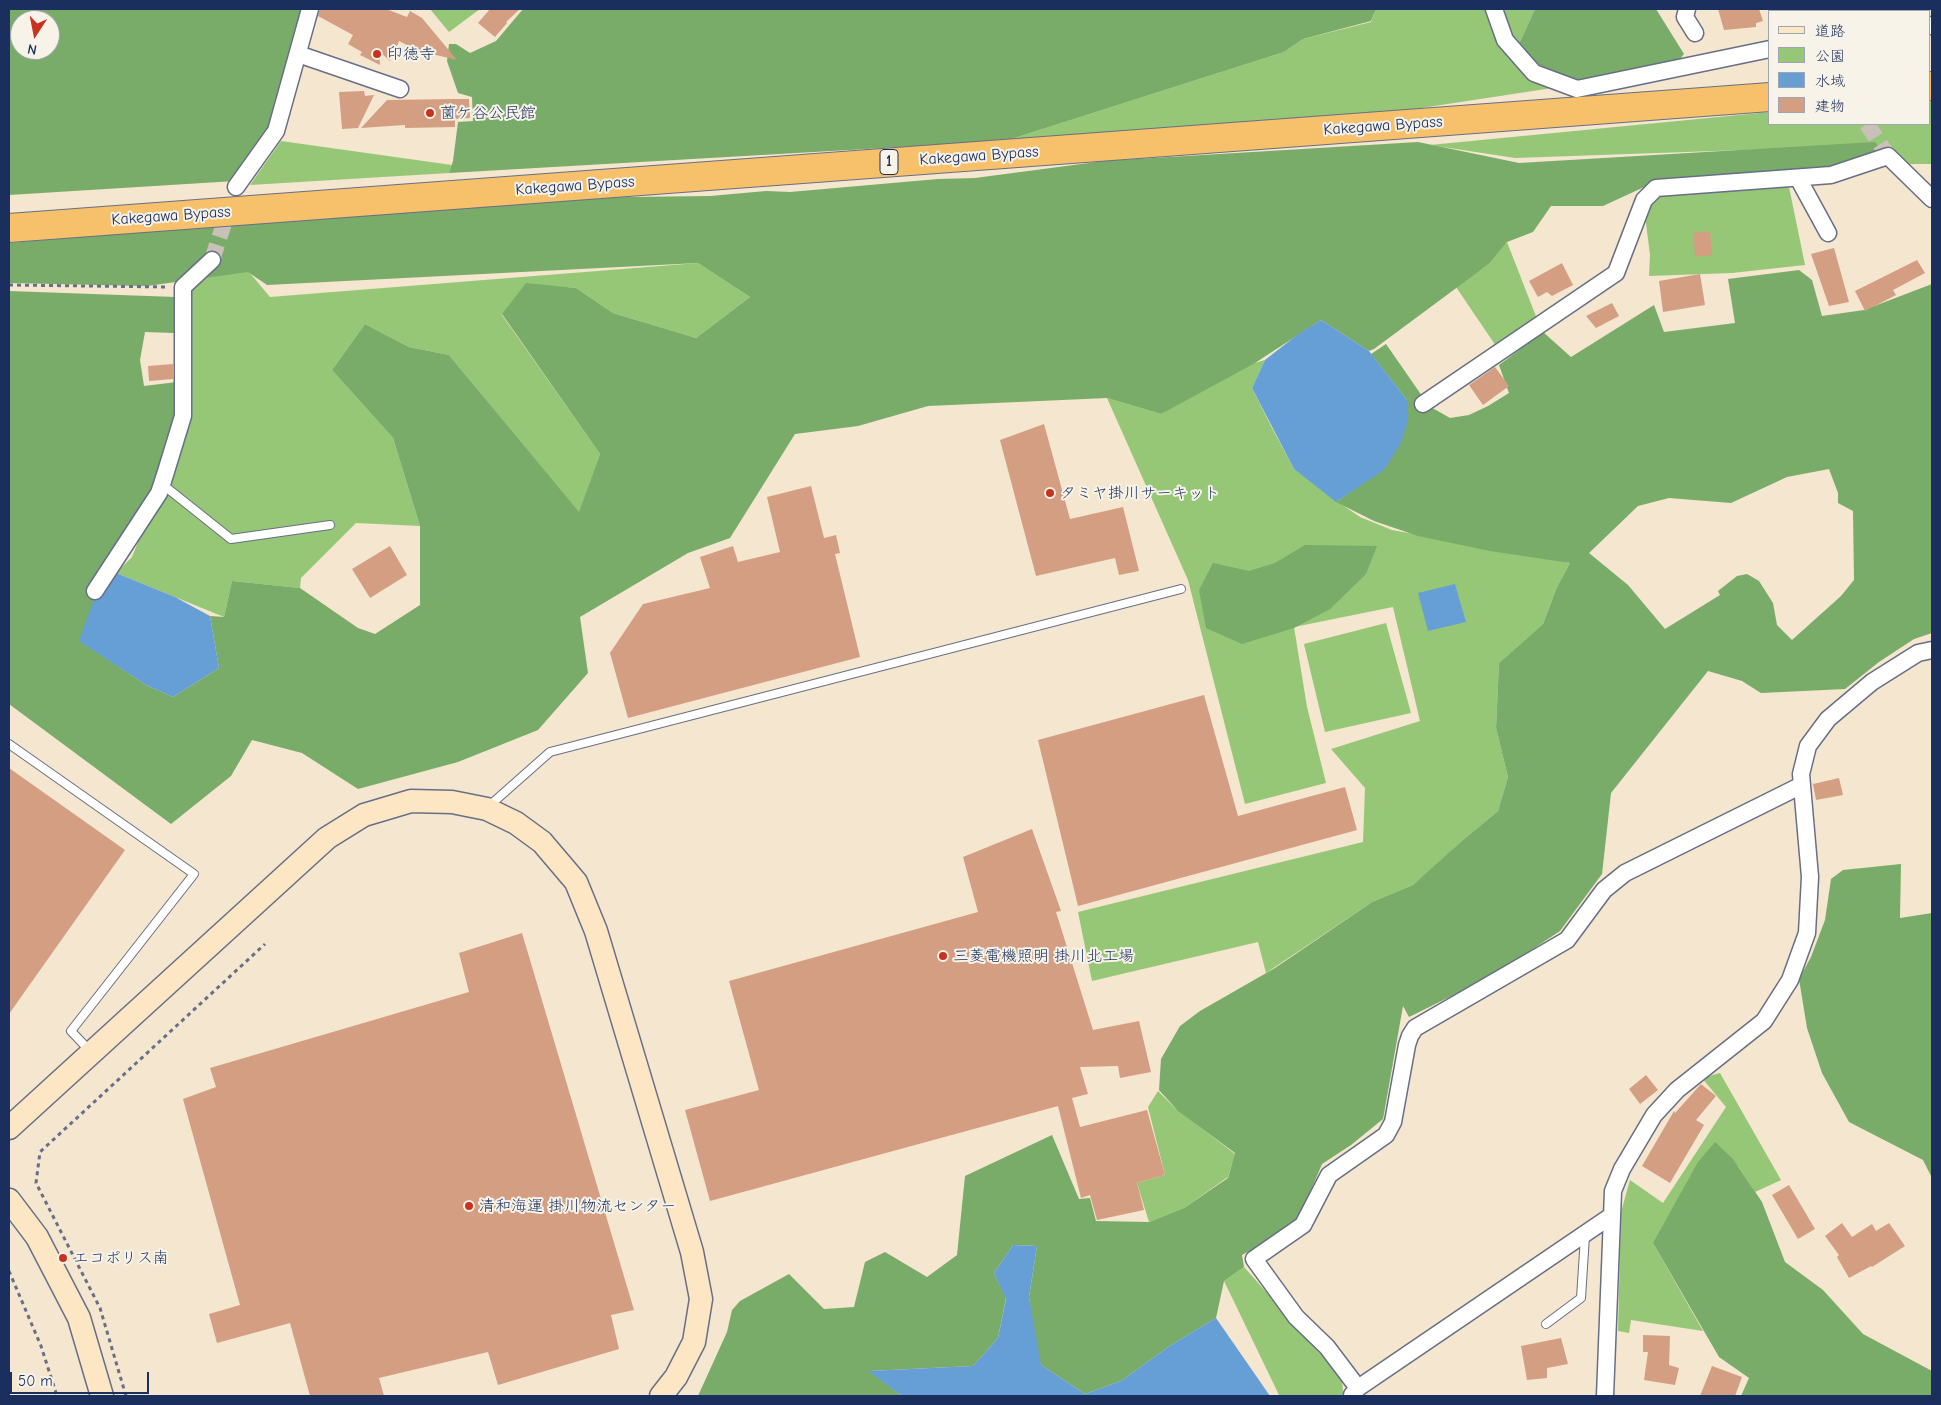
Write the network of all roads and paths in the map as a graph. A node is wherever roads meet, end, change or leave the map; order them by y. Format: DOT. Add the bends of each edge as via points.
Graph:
graph roads {
  1 [pos="310,9"];
  2 [pos="1494,9"];
  3 [pos="1686,9"];
  4 [pos="1695,33"];
  5 [pos="1768,49"];
  6 [pos="298,54"];
  7 [pos="400,89"];
  8 [pos="1768,97"];
  9 [pos="1798,178"];
  10 [pos="236,186"];
  11 [pos="1932,199"];
  12 [pos="9,228"];
  13 [pos="1828,233"];
  14 [pos="212,260"];
  15 [pos="9,285"];
  16 [pos="183,287"];
  17 [pos="1423,404"];
  18 [pos="162,484"];
  19 [pos="330,525"];
  20 [pos="1181,589"];
  21 [pos="95,591"];
  22 [pos="1932,650"];
  23 [pos="9,744"];
  24 [pos="1802,785"];
  25 [pos="487,809"];
  26 [pos="265,944"];
  27 [pos="92,1052"];
  28 [pos="9,1128"];
  29 [pos="9,1200"];
  30 [pos="1611,1216"];
  31 [pos="1585,1234"];
  32 [pos="9,1271"];
  33 [pos="1546,1324"];
  34 [pos="1355,1392"];
  35 [pos="57,1396"];
  36 [pos="102,1396"];
  37 [pos="126,1396"];
  38 [pos="662,1396"];
  39 [pos="1605,1396"];
  1 -- 6 [label="street"];
  2 -- 5 [label="street" via="1505,40 1534,73 1578,90"];
  3 -- 4 [label="street" via="1685,17"];
  6 -- 7 [label="street"];
  6 -- 10 [label="street" via="276,131"];
  8 -- 12 [label="highway, Kakegawa Bypass / 1"];
  9 -- 11 [label="street" via="1831,175 1888,156"];
  9 -- 13 [label="street"];
  9 -- 17 [label="street" via="1656,188 1644,200 1616,273"];
  14 -- 16 [label="street"];
  15 -- 16 [label="path"];
  16 -- 18 [label="street" via="183,416"];
  18 -- 19 [label="lane" via="230,539"];
  18 -- 21 [label="street"];
  20 -- 25 [label="lane" via="550,752"];
  22 -- 24 [label="street" via="1918,653 1872,682 1828,719 1808,746 1801,774"];
  23 -- 27 [label="lane" via="194,874 71,1031"];
  24 -- 30 [label="street" via="1810,877 1807,933 1790,980 1764,1021 1677,1090 1654,1115 1622,1169 1613,1191"];
  24 -- 34 [label="street" via="1625,873 1604,890 1567,940 1415,1028 1407,1045 1393,1122 1386,1135 1329,1174 1303,1225 1254,1259 1296,1317 1327,1347"];
  25 -- 27 [label="street" via="452,802 411,801 364,815 327,838"];
  25 -- 38 [label="street" via="516,823 542,842 576,882 596,931 692,1252 701,1299 694,1342"];
  26 -- 37 [label="path" via="40,1152 36,1183 100,1308"];
  27 -- 28 [label="street"];
  29 -- 36 [label="street" via="37,1237 79,1318"];
  30 -- 31 [label="street"];
  30 -- 39 [label="street"];
  31 -- 33 [label="lane" via="1581,1298"];
  31 -- 34 [label="street"];
  32 -- 35 [label="path" via="41,1346"];
}
